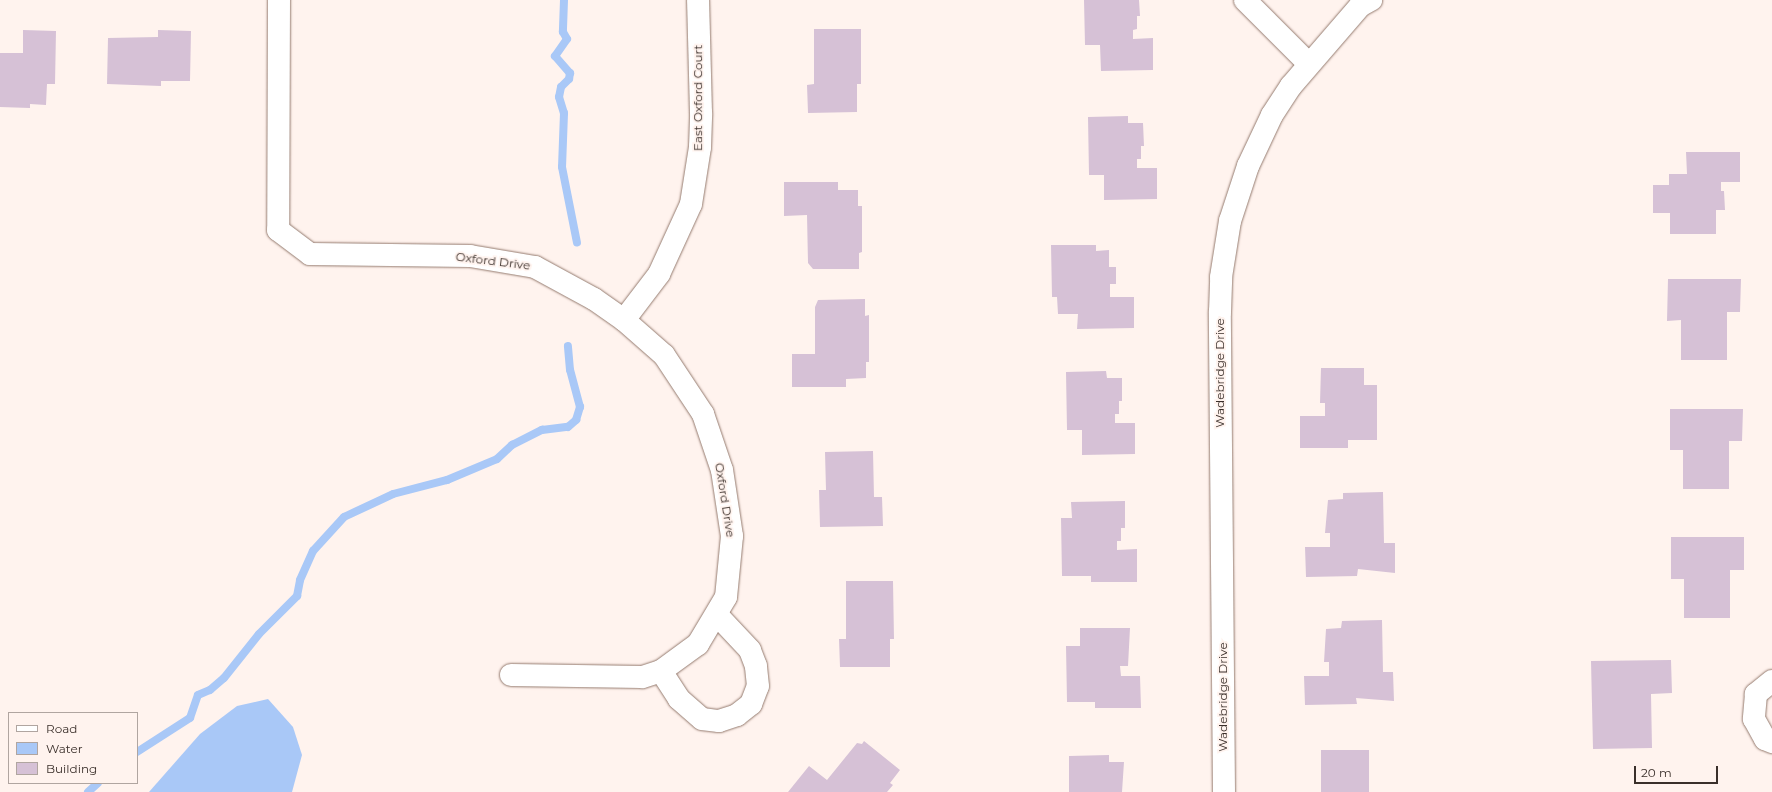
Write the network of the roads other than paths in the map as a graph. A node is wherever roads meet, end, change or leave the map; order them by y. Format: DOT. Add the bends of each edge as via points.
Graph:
graph roads {
  1 [pos="279,0"];
  2 [pos="698,0"];
  3 [pos="1245,0"];
  4 [pos="1362,2"];
  5 [pos="1308,63"];
  6 [pos="624,320"];
  7 [pos="717,615"];
  8 [pos="661,671"];
  9 [pos="511,675"];
  10 [pos="1772,681"];
  11 [pos="1772,742"];
  12 [pos="1224,792"];
  1 -- 6 [label="street, Oxford Drive" via="278,230 310,254 470,256 535,267 594,298"];
  2 -- 6 [label="street, East Oxford Court" via="701,119 700,146 691,204 659,274"];
  3 -- 5 [label="street"];
  4 -- 5 [label="street, Wadebridge Drive"];
  5 -- 12 [label="street, Wadebridge Drive" via="1272,115 1248,166 1230,221 1221,277"];
  6 -- 7 [label="street, Oxford Drive" via="664,355 703,414 722,470 732,536 726,598"];
  7 -- 8 [label="street, Oxford Drive" via="698,644"];
  7 -- 8 [label="street" via="750,650 756,666 758,686 750,704 738,715 719,721 702,719 680,699"];
  8 -- 9 [label="street, Oxford Drive" via="642,676"];
  10 -- 11 [label="street" via="1756,694 1754,719 1765,739"];
}
